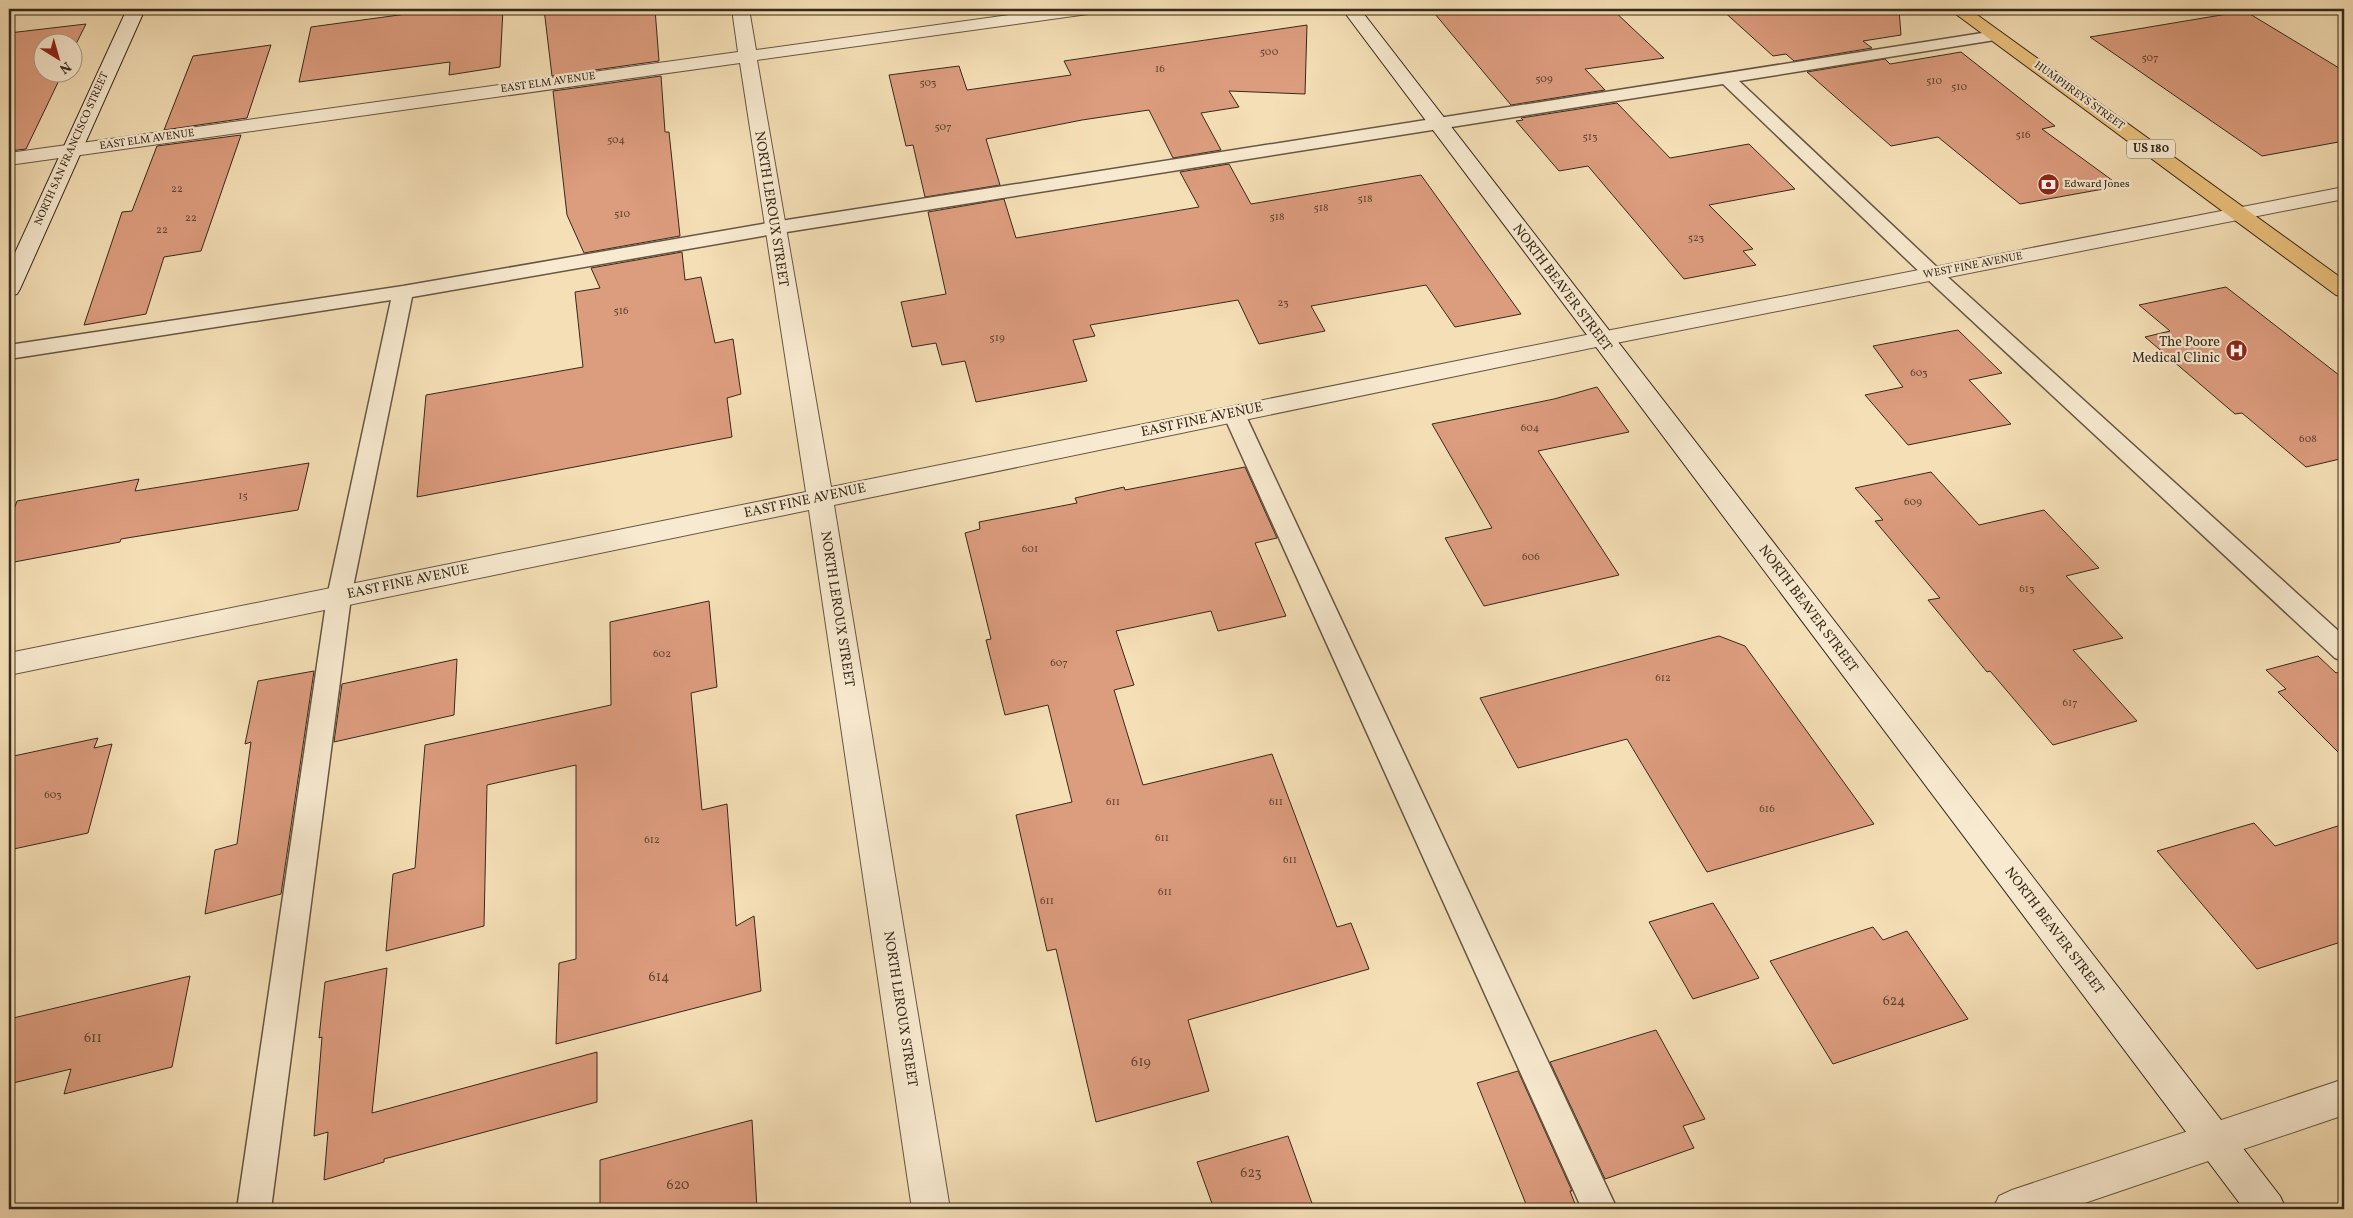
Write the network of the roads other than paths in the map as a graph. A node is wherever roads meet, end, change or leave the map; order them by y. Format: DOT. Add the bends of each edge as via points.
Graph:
graph roads {
  1 [pos="136,9"];
  2 [pos="740,9"];
  3 [pos="1088,9"];
  4 [pos="1351,9"];
  5 [pos="1958,9"];
  6 [pos="1040,12"];
  7 [pos="1995,36"];
  8 [pos="746,55"];
  9 [pos="1726,78"];
  10 [pos="1437,123"];
  11 [pos="72,151"];
  12 [pos="9,159"];
  13 [pos="2344,192"];
  14 [pos="2240,213"];
  15 [pos="774,228"];
  16 [pos="1933,274"];
  17 [pos="9,288"];
  18 [pos="2344,290"];
  19 [pos="403,292"];
  20 [pos="1601,339"];
  21 [pos="9,352"];
  22 [pos="1234,414"];
  23 [pos="820,498"];
  24 [pos="339,596"];
  25 [pos="2344,651"];
  26 [pos="9,664"];
  27 [pos="2344,1097"];
  28 [pos="2214,1141"];
  29 [pos="254,1209"];
  30 [pos="932,1209"];
  31 [pos="1600,1209"];
  32 [pos="2012,1209"];
  33 [pos="2267,1209"];
  1 -- 11 [label="street, NORTH SAN FRANCISCO STREET"];
  2 -- 8 [label="street, NORTH LEROUX STREET"];
  3 -- 6 [label="street, EAST ELM AVENUE"];
  4 -- 10 [label="street, NORTH BEAVER STREET"];
  5 -- 7 [label="main road, HUMPHREYS STREET / US 180"];
  6 -- 8 [label="street, EAST ELM AVENUE"];
  7 -- 9 [label="lane"];
  7 -- 14 [label="main road, HUMPHREYS STREET / US 180"];
  8 -- 11 [label="street, EAST ELM AVENUE"];
  8 -- 15 [label="street, NORTH LEROUX STREET"];
  9 -- 10 [label="lane"];
  9 -- 16 [label="lane"];
  10 -- 15 [label="lane"];
  10 -- 20 [label="street, NORTH BEAVER STREET"];
  11 -- 12 [label="street, EAST ELM AVENUE"];
  11 -- 17 [label="street, NORTH SAN FRANCISCO STREET"];
  13 -- 14 [label="street, WEST FINE AVENUE"];
  14 -- 16 [label="street, WEST FINE AVENUE"];
  14 -- 18 [label="main road, HUMPHREYS STREET / US 180"];
  15 -- 19 [label="lane"];
  15 -- 23 [label="street, NORTH LEROUX STREET"];
  16 -- 20 [label="street, WEST FINE AVENUE"];
  16 -- 25 [label="lane"];
  19 -- 21 [label="lane"];
  19 -- 24 [label="lane"];
  20 -- 22 [label="street, EAST FINE AVENUE"];
  20 -- 28 [label="street, NORTH BEAVER STREET"];
  22 -- 23 [label="street, EAST FINE AVENUE"];
  22 -- 31 [label="lane"];
  23 -- 24 [label="street, EAST FINE AVENUE"];
  23 -- 30 [label="street, NORTH LEROUX STREET"];
  24 -- 26 [label="street, EAST FINE AVENUE"];
  24 -- 29 [label="lane"];
  27 -- 28 [label="street"];
  28 -- 32 [label="street"];
  28 -- 33 [label="street, NORTH BEAVER STREET"];
}
